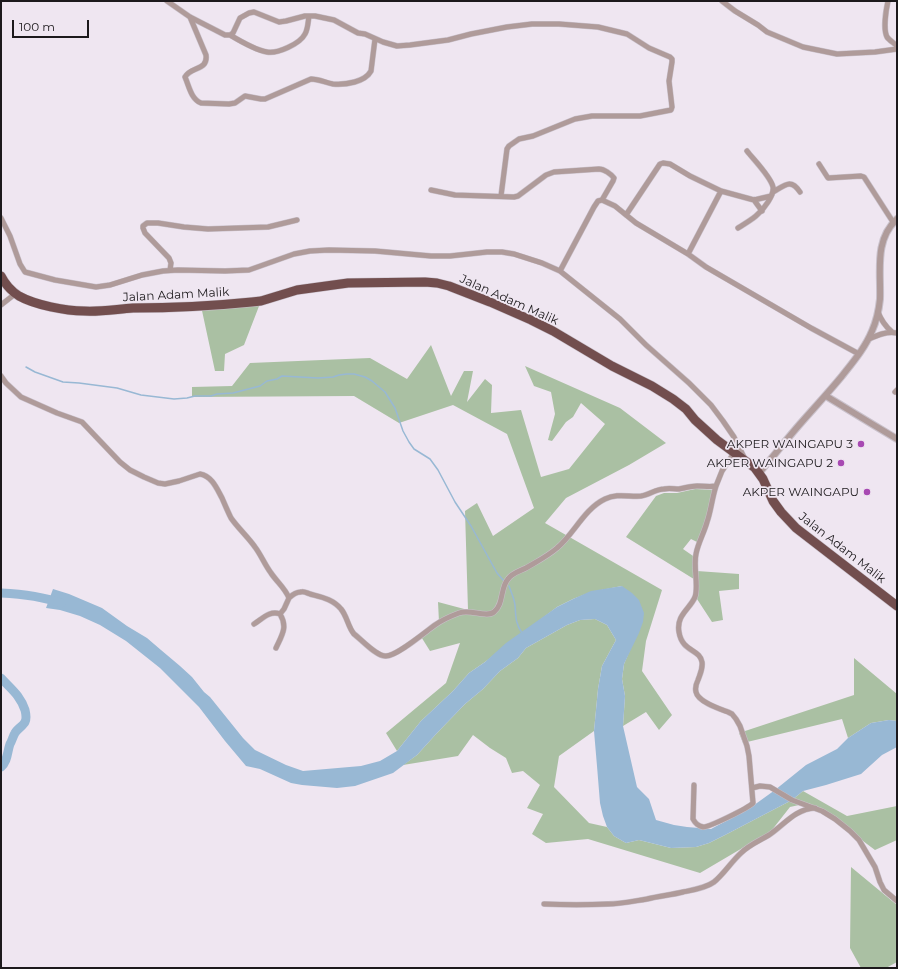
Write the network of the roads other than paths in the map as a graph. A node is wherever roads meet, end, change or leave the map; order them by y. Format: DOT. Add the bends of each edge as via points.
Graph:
graph roads {
  1 [pos="167,1"];
  2 [pos="722,1"];
  3 [pos="888,1"];
  4 [pos="309,16"];
  5 [pos="190,18"];
  6 [pos="230,35"];
  7 [pos="375,39"];
  8 [pos="897,46"];
  9 [pos="897,49"];
  10 [pos="747,152"];
  11 [pos="819,164"];
  12 [pos="431,190"];
  13 [pos="721,191"];
  14 [pos="800,192"];
  15 [pos="772,194"];
  16 [pos="501,196"];
  17 [pos="602,200"];
  18 [pos="754,200"];
  19 [pos="762,211"];
  20 [pos="626,215"];
  21 [pos="1,218"];
  22 [pos="297,220"];
  23 [pos="895,221"];
  24 [pos="738,228"];
  25 [pos="688,254"];
  26 [pos="170,270"];
  27 [pos="560,271"];
  28 [pos="2,278"];
  29 [pos="15,294"];
  30 [pos="1,305"];
  31 [pos="878,312"];
  32 [pos="895,332"];
  33 [pos="869,339"];
  34 [pos="859,354"];
  35 [pos="1,376"];
  36 [pos="826,396"];
  37 [pos="897,439"];
  38 [pos="734,452"];
  39 [pos="745,460"];
  40 [pos="758,472"];
  41 [pos="716,486"];
  42 [pos="289,598"];
  43 [pos="897,606"];
  44 [pos="280,614"];
  45 [pos="254,624"];
  46 [pos="276,648"];
  47 [pos="694,785"];
  48 [pos="752,788"];
  49 [pos="815,808"];
  50 [pos="897,902"];
  51 [pos="544,904"];
  1 -- 5 [label="street"];
  2 -- 9 [label="street" via="767,32 803,47 837,54"];
  3 -- 8 [label="street" via="886,35"];
  4 -- 6 [label="street" via="279,22 254,12 249,13 240,18"];
  4 -- 6 [label="street" via="302,38 287,48 274,52 258,49"];
  4 -- 7 [label="street" via="334,20"];
  5 -- 6 [label="street" via="225,36"];
  5 -- 7 [label="street" via="207,59 204,65 185,77 194,98 201,103 229,104 245,96 265,99 311,79 333,84 353,82 366,77 371,70"];
  7 -- 16 [label="street" via="397,46 410,45 448,40 507,27 559,24 598,27 624,33 672,59 669,81 671,110 640,116 586,117 517,140 507,149"];
  10 -- 15 [label="street" via="770,182"];
  11 -- 23 [label="street" via="828,178 864,177"];
  12 -- 16 [label="street" via="454,195"];
  13 -- 18 [label="street"];
  13 -- 20 [label="street" via="670,164 663,163"];
  13 -- 25 [label="street"];
  14 -- 15 [label="street" via="790,183"];
  15 -- 18 [label="street"];
  15 -- 19 [label="street"];
  16 -- 17 [label="street" via="516,197 554,172 599,168 614,178"];
  17 -- 20 [label="street"];
  17 -- 27 [label="street" via="594,207"];
  18 -- 19 [label="street"];
  19 -- 24 [label="street"];
  20 -- 25 [label="street"];
  21 -- 26 [label="street" via="21,267 28,273 96,287"];
  22 -- 26 [label="street" via="268,227 208,229 147,223 143,226 144,233 168,258"];
  23 -- 31 [label="street" via="883,240 880,254"];
  25 -- 34 [label="street" via="764,301"];
  26 -- 27 [label="street" via="249,270 294,254 329,250 431,256 502,252 533,260"];
  27 -- 39 [label="street" via="620,319 703,397 734,437"];
  28 -- 29 [label="highway, Jalan Adam Malik"];
  29 -- 30 [label="street"];
  29 -- 38 [label="highway, Jalan Adam Malik" via="51,307 84,312 252,302 298,290 348,284 437,283 531,320 652,386 681,405 706,430"];
  31 -- 32 [label="street" via="887,328"];
  31 -- 33 [label="street"];
  32 -- 33 [label="street" via="879,334"];
  33 -- 34 [label="street"];
  34 -- 36 [label="street"];
  35 -- 42 [label="street" via="21,397 82,422 120,462 144,477 165,484 200,474 212,481 234,522 254,545"];
  36 -- 37 [label="street"];
  36 -- 40 [label="street"];
  38 -- 39 [label="highway, Jalan Adam Malik"];
  38 -- 41 [label="street"];
  39 -- 40 [label="highway, Jalan Adam Malik"];
  40 -- 43 [label="highway, Jalan Adam Malik" via="773,501 787,519"];
  41 -- 42 [label="street" via="664,489 646,495 606,498 587,514 556,549 506,580 496,611 490,614 467,611 458,613 438,623 390,656 377,653 354,634 343,612 333,602 317,595 300,592"];
  41 -- 48 [label="street" via="696,554 696,594 680,621 680,639 701,659 702,668 695,691 697,696 728,712 740,726 749,756"];
  42 -- 44 [label="street"];
  44 -- 45 [label="street" via="274,612"];
  44 -- 46 [label="street" via="284,625 283,634"];
  47 -- 48 [label="street" via="693,819 700,826 716,823 752,805"];
  48 -- 49 [label="street" via="770,787 792,800"];
  49 -- 50 [label="street" via="835,819 859,840 875,867 884,890"];
  49 -- 51 [label="street" via="801,811 740,853 714,882 706,886 627,903"];
}
